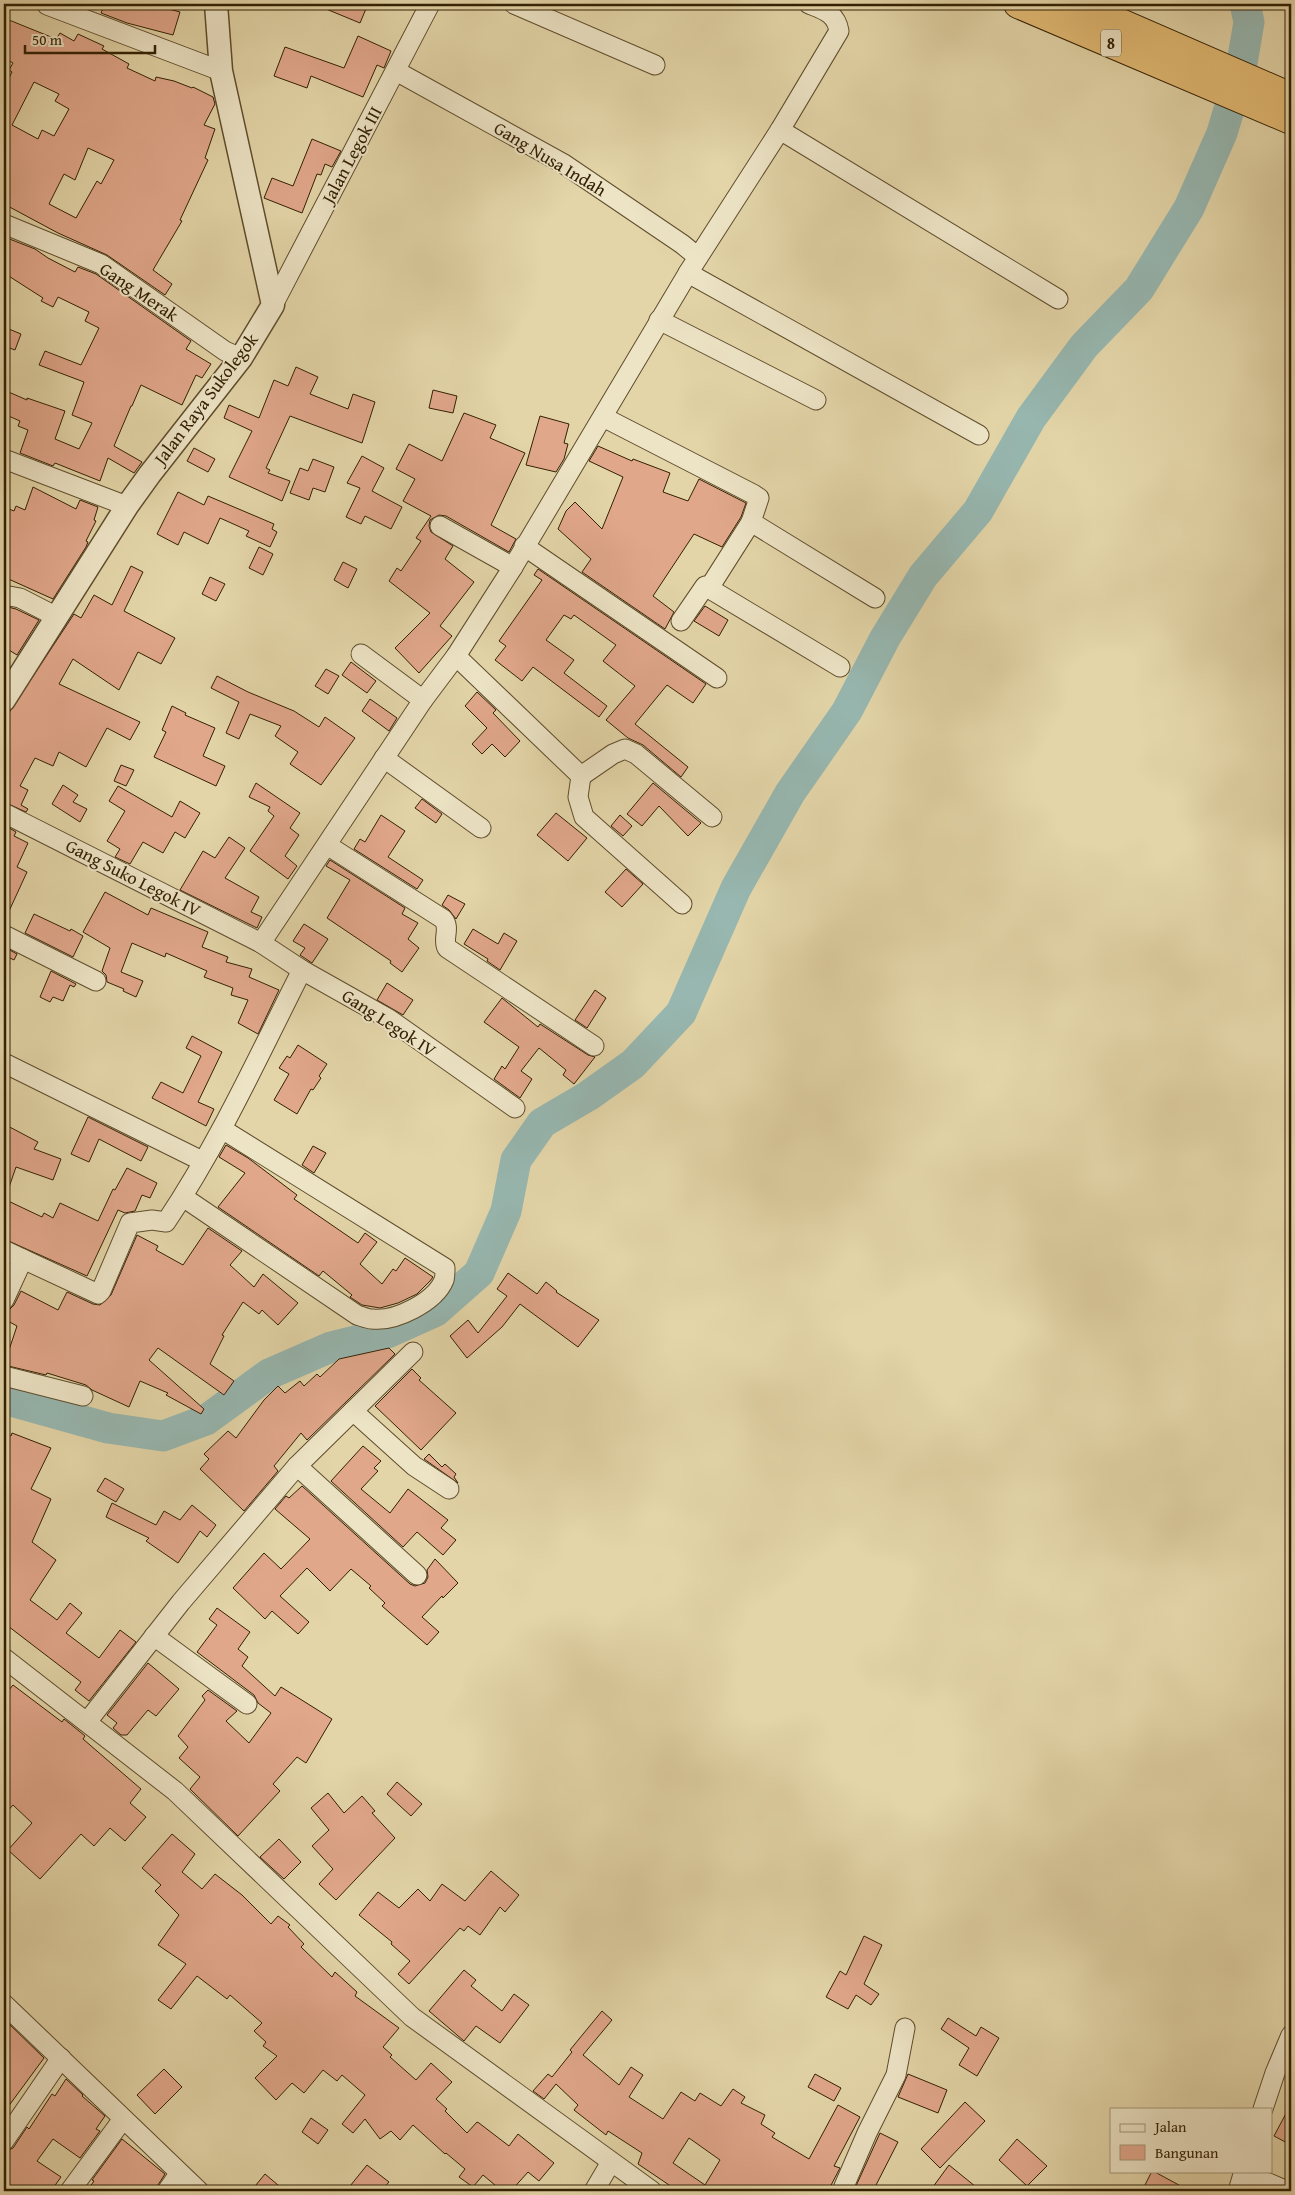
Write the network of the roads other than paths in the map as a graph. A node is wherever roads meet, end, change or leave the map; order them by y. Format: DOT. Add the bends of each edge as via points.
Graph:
graph roads {
  1 [pos="216,4"];
  2 [pos="430,4"];
  3 [pos="514,4"];
  4 [pos="809,4"];
  5 [pos="1018,4"];
  6 [pos="1077,4"];
  7 [pos="47,5"];
  8 [pos="655,65"];
  9 [pos="221,71"];
  10 [pos="396,71"];
  11 [pos="1208,72"];
  12 [pos="1276,98"];
  13 [pos="1291,120"];
  14 [pos="780,130"];
  15 [pos="4,224"];
  16 [pos="698,257"];
  17 [pos="688,273"];
  18 [pos="1058,299"];
  19 [pos="273,305"];
  20 [pos="659,320"];
  21 [pos="241,358"];
  22 [pos="816,400"];
  23 [pos="603,417"];
  24 [pos="979,435"];
  25 [pos="4,459"];
  26 [pos="127,506"];
  27 [pos="751,522"];
  28 [pos="440,526"];
  29 [pos="524,546"];
  30 [pos="513,567"];
  31 [pos="708,588"];
  32 [pos="4,595"];
  33 [pos="875,598"];
  34 [pos="57,617"];
  35 [pos="681,621"];
  36 [pos="361,654"];
  37 [pos="456,656"];
  38 [pos="840,667"];
  39 [pos="717,678"];
  40 [pos="4,700"];
  41 [pos="422,700"];
  42 [pos="384,758"];
  43 [pos="581,776"];
  44 [pos="4,813"];
  45 [pos="712,817"];
  46 [pos="481,828"];
  47 [pos="328,845"];
  48 [pos="682,904"];
  49 [pos="4,936"];
  50 [pos="261,942"];
  51 [pos="302,970"];
  52 [pos="96,982"];
  53 [pos="594,1046"];
  54 [pos="4,1063"];
  55 [pos="515,1108"];
  56 [pos="222,1129"];
  57 [pos="202,1161"];
  58 [pos="183,1196"];
  59 [pos="4,1250"];
  60 [pos="23,1260"];
  61 [pos="4,1300"];
  62 [pos="413,1352"];
  63 [pos="4,1376"];
  64 [pos="83,1396"];
  65 [pos="353,1411"];
  66 [pos="297,1466"];
  67 [pos="449,1489"];
  68 [pos="417,1575"];
  69 [pos="154,1636"];
  70 [pos="4,1658"];
  71 [pos="247,1704"];
  72 [pos="87,1722"];
  73 [pos="4,2004"];
  74 [pos="905,2028"];
  75 [pos="1291,2035"];
  76 [pos="62,2058"];
  77 [pos="1263,2108"];
  78 [pos="123,2119"];
  79 [pos="4,2141"];
  80 [pos="611,2162"];
  81 [pos="1244,2172"];
  82 [pos="179,2174"];
  83 [pos="70,2191"];
  84 [pos="167,2191"];
  85 [pos="199,2191"];
  86 [pos="594,2191"];
  87 [pos="652,2191"];
  88 [pos="842,2191"];
  89 [pos="1238,2191"];
  90 [pos="1287,2191"];
  1 -- 9 [label="street"];
  2 -- 10 [label="street, Jalan Legok III"];
  3 -- 8 [label="street"];
  4 -- 14 [label="street" via="832,14 838,22 839,31"];
  5 -- 11 [label="highway, 8"];
  6 -- 11 [label="highway, 8"];
  7 -- 9 [label="street"];
  9 -- 19 [label="street"];
  10 -- 16 [label="street, Gang Nusa Indah" via="564,164"];
  10 -- 19 [label="street, Jalan Legok III"];
  11 -- 12 [label="highway, 8"];
  12 -- 13 [label="highway, 8"];
  14 -- 16 [label="street"];
  14 -- 18 [label="street"];
  15 -- 21 [label="street, Gang Merak" via="101,264 225,352"];
  16 -- 17 [label="street"];
  17 -- 20 [label="street"];
  17 -- 24 [label="street"];
  19 -- 21 [label="street, Jalan Raya Sukolegok"];
  20 -- 22 [label="street"];
  20 -- 23 [label="street"];
  21 -- 26 [label="street, Jalan Raya Sukolegok"];
  23 -- 27 [label="street" via="760,498"];
  23 -- 29 [label="street"];
  25 -- 26 [label="street"];
  26 -- 34 [label="street, Jalan Raya Sukolegok"];
  27 -- 31 [label="street"];
  27 -- 33 [label="street"];
  28 -- 30 [label="street"];
  29 -- 30 [label="street"];
  29 -- 39 [label="street"];
  30 -- 37 [label="street"];
  31 -- 35 [label="street" via="704,587"];
  31 -- 38 [label="street"];
  32 -- 34 [label="street" via="20,598"];
  34 -- 40 [label="street, Jalan Raya Sukolegok"];
  36 -- 41 [label="street"];
  37 -- 41 [label="street"];
  37 -- 43 [label="street"];
  41 -- 42 [label="street"];
  42 -- 46 [label="street"];
  42 -- 47 [label="street"];
  43 -- 45 [label="street" via="620,750 631,751"];
  43 -- 48 [label="street" via="578,797 584,817"];
  44 -- 50 [label="street, Gang Suko Legok IV"];
  47 -- 50 [label="street"];
  47 -- 53 [label="street" via="442,919 447,926 447,948"];
  49 -- 52 [label="street"];
  50 -- 51 [label="street, Gang Legok IV"];
  51 -- 55 [label="street, Gang Legok IV" via="388,1019"];
  51 -- 56 [label="street"];
  54 -- 57 [label="street"];
  56 -- 57 [label="street"];
  56 -- 58 [label="street" via="445,1268 444,1279 433,1296 415,1309 372,1320 357,1315"];
  57 -- 58 [label="street"];
  58 -- 60 [label="street" via="166,1222 130,1222 98,1294"];
  59 -- 60 [label="street"];
  60 -- 61 [label="street"];
  62 -- 65 [label="street"];
  63 -- 64 [label="street"];
  65 -- 66 [label="street"];
  65 -- 67 [label="street" via="414,1466"];
  66 -- 68 [label="street"];
  66 -- 69 [label="street"];
  69 -- 71 [label="street"];
  69 -- 72 [label="street"];
  70 -- 72 [label="street"];
  72 -- 80 [label="street" via="175,1791 412,2017"];
  73 -- 76 [label="street"];
  74 -- 88 [label="street" via="896,2075"];
  75 -- 77 [label="street"];
  76 -- 78 [label="street"];
  76 -- 79 [label="street"];
  78 -- 82 [label="street"];
  78 -- 83 [label="street"];
  80 -- 86 [label="street"];
  80 -- 87 [label="street"];
  81 -- 89 [label="street"];
  81 -- 90 [label="street"];
  82 -- 84 [label="street"];
  82 -- 85 [label="street"];
}
